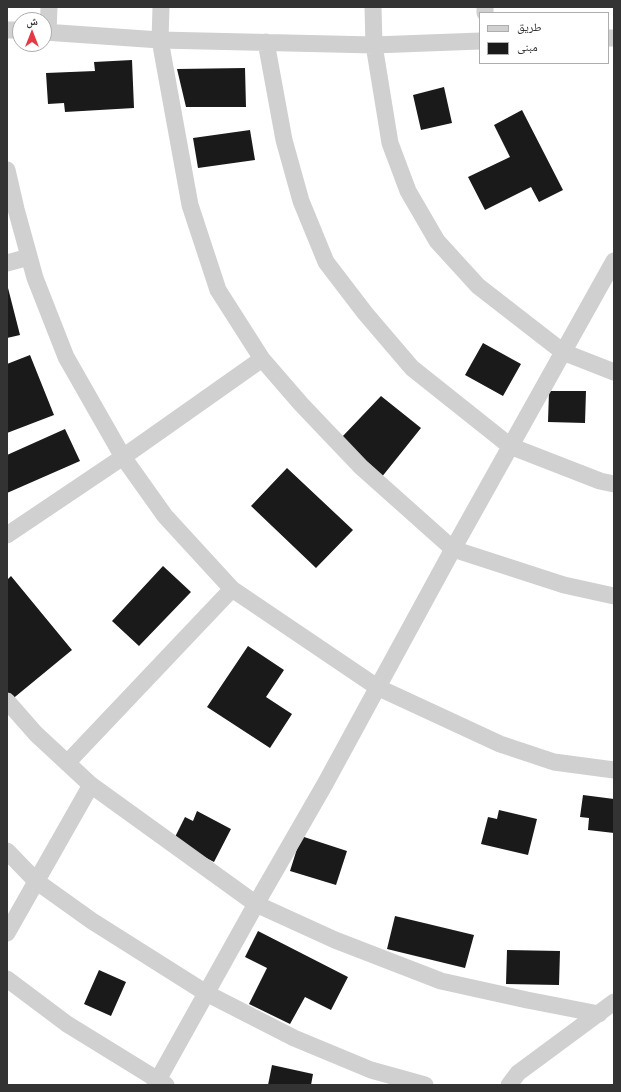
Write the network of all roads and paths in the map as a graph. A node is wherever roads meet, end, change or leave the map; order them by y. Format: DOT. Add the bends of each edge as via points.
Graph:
graph roads {
  1 [pos="161,7"];
  2 [pos="373,7"];
  3 [pos="52,32"];
  4 [pos="160,40"];
  5 [pos="479,41"];
  6 [pos="266,42"];
  7 [pos="374,44"];
  8 [pos="7,170"];
  9 [pos="29,257"];
  10 [pos="614,261"];
  11 [pos="7,263"];
  12 [pos="562,352"];
  13 [pos="262,359"];
  14 [pos="614,372"];
  15 [pos="510,446"];
  16 [pos="123,457"];
  17 [pos="614,484"];
  18 [pos="7,535"];
  19 [pos="453,549"];
  20 [pos="232,589"];
  21 [pos="614,596"];
  22 [pos="377,687"];
  23 [pos="7,701"];
  24 [pos="67,763"];
  25 [pos="614,770"];
  26 [pos="91,785"];
  27 [pos="7,851"];
  28 [pos="36,881"];
  29 [pos="256,904"];
  30 [pos="7,933"];
  31 [pos="7,979"];
  32 [pos="206,993"];
  33 [pos="614,1002"];
  34 [pos="599,1014"];
  35 [pos="159,1083"];
  36 [pos="425,1085"];
  37 [pos="509,1085"];
  1 -- 4 [label="street"];
  2 -- 7 [label="street"];
  3 -- 4 [label="street"];
  4 -- 6 [label="street"];
  4 -- 13 [label="street" via="190,205 218,290"];
  5 -- 7 [label="street"];
  6 -- 7 [label="street"];
  6 -- 15 [label="street" via="284,140 301,200 326,262 412,368"];
  7 -- 12 [label="street" via="390,143 408,190 437,241 478,286"];
  8 -- 9 [label="street"];
  9 -- 11 [label="street"];
  9 -- 16 [label="street" via="66,357"];
  10 -- 12 [label="street"];
  12 -- 14 [label="street"];
  12 -- 15 [label="street"];
  13 -- 16 [label="street"];
  13 -- 19 [label="street" via="361,467"];
  15 -- 17 [label="street"];
  15 -- 19 [label="street"];
  16 -- 18 [label="street"];
  16 -- 20 [label="street" via="165,516"];
  19 -- 21 [label="street" via="564,585"];
  19 -- 22 [label="street"];
  20 -- 22 [label="street"];
  20 -- 24 [label="street"];
  22 -- 25 [label="street" via="500,744 554,762"];
  22 -- 29 [label="street"];
  23 -- 24 [label="street" via="36,734"];
  24 -- 26 [label="street"];
  26 -- 28 [label="street"];
  26 -- 29 [label="street"];
  27 -- 28 [label="street"];
  28 -- 30 [label="street"];
  28 -- 32 [label="street" via="92,921"];
  29 -- 32 [label="street"];
  29 -- 34 [label="street" via="335,940 441,980"];
  31 -- 35 [label="street" via="67,1024"];
  32 -- 35 [label="street"];
  32 -- 36 [label="street" via="294,1038 371,1070"];
  33 -- 34 [label="street"];
  34 -- 37 [label="street" via="518,1073"];
}
